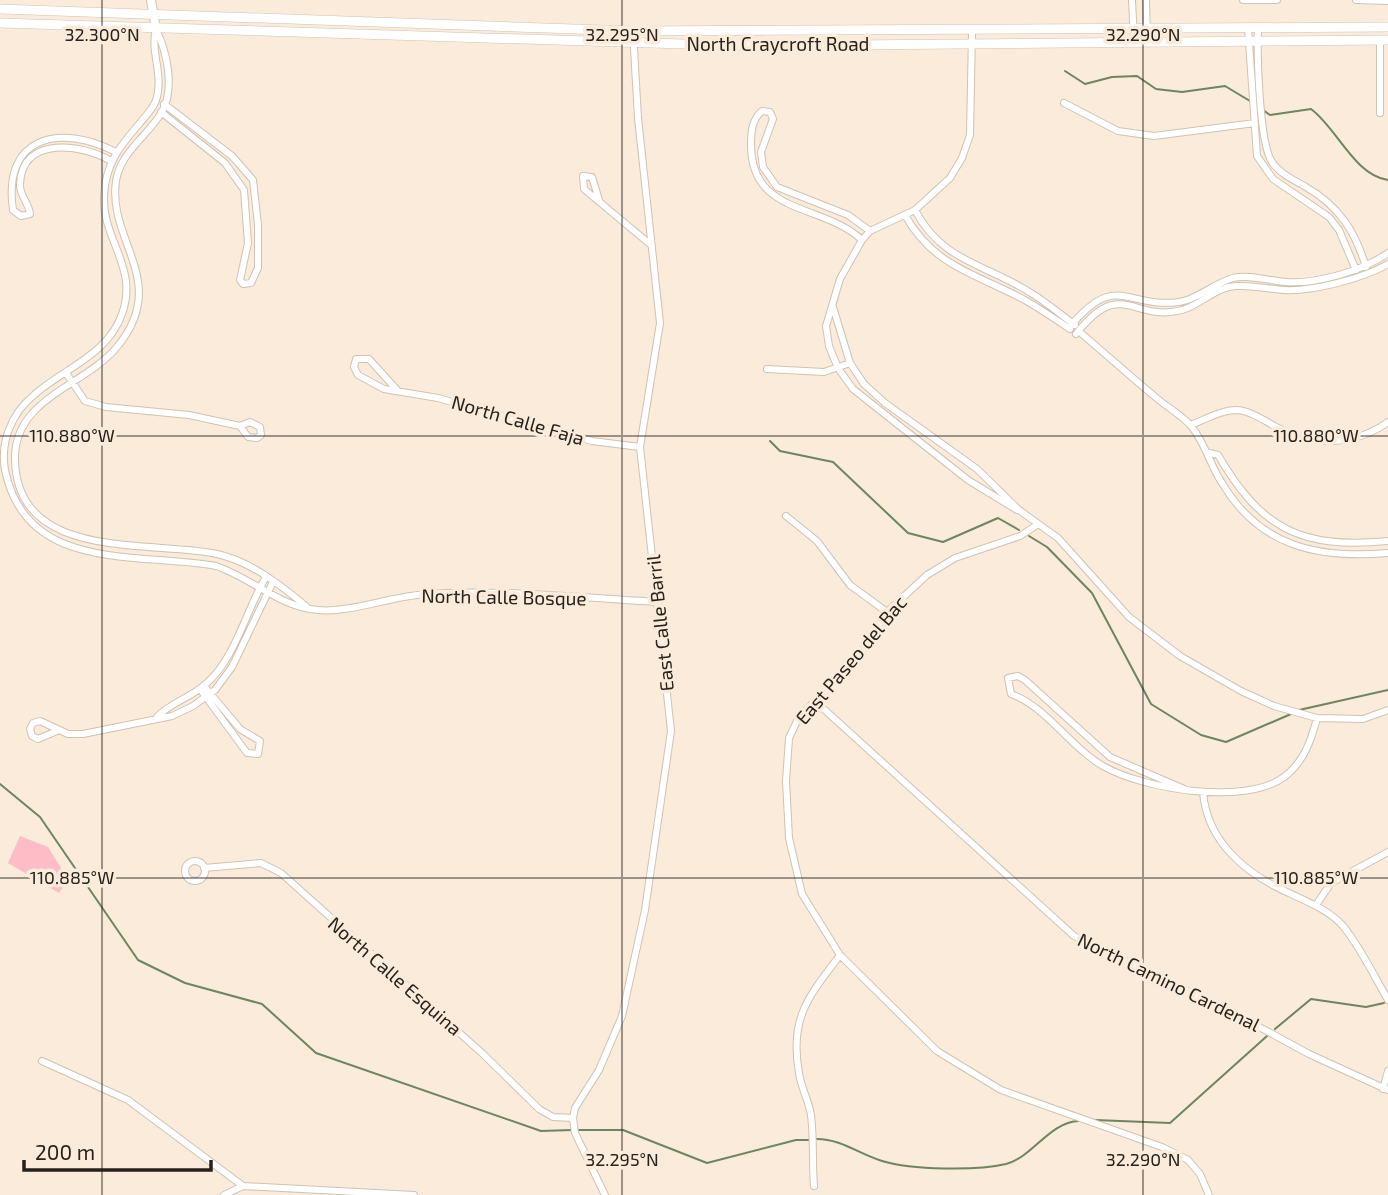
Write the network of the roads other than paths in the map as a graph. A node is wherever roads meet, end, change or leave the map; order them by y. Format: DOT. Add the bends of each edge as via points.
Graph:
graph roads {
  1 [pos="151,0"];
  2 [pos="1132,0"];
  3 [pos="1146,0"];
  4 [pos="1243,0"];
  5 [pos="1277,0"];
  6 [pos="1356,0"];
  7 [pos="1388,2"];
  8 [pos="0,9"];
  9 [pos="153,15"];
  10 [pos="0,23"];
  11 [pos="1388,27"];
  12 [pos="1253,28"];
  13 [pos="156,29"];
  14 [pos="1133,29"];
  15 [pos="1147,29"];
  16 [pos="632,31"];
  17 [pos="972,32"];
  18 [pos="1384,40"];
  19 [pos="1134,41"];
  20 [pos="1147,41"];
  21 [pos="1253,41"];
  22 [pos="971,43"];
  23 [pos="632,44"];
  24 [pos="157,98"];
  25 [pos="1064,103"];
  26 [pos="165,105"];
  27 [pos="154,106"];
  28 [pos="161,113"];
  29 [pos="1380,113"];
  30 [pos="1264,121"];
  31 [pos="1254,123"];
  32 [pos="115,151"];
  33 [pos="124,157"];
  34 [pos="110,161"];
  35 [pos="119,166"];
  36 [pos="599,200"];
  37 [pos="915,210"];
  38 [pos="117,214"];
  39 [pos="905,215"];
  40 [pos="106,216"];
  41 [pos="870,231"];
  42 [pos="862,240"];
  43 [pos="651,245"];
  44 [pos="1388,253"];
  45 [pos="1388,264"];
  46 [pos="1366,268"];
  47 [pos="1356,271"];
  48 [pos="991,274"];
  49 [pos="984,281"];
  50 [pos="833,307"];
  51 [pos="124,309"];
  52 [pos="135,312"];
  53 [pos="1071,326"];
  54 [pos="1079,332"];
  55 [pos="850,363"];
  56 [pos="838,368"];
  57 [pos="767,369"];
  58 [pos="65,373"];
  59 [pos="73,383"];
  60 [pos="397,390"];
  61 [pos="1388,422"];
  62 [pos="1191,425"];
  63 [pos="240,426"];
  64 [pos="640,447"];
  65 [pos="1209,453"];
  66 [pos="1019,510"];
  67 [pos="786,516"];
  68 [pos="1037,525"];
  69 [pos="1388,541"];
  70 [pos="1388,553"];
  71 [pos="266,577"];
  72 [pos="273,582"];
  73 [pos="260,587"];
  74 [pos="268,593"];
  75 [pos="659,602"];
  76 [pos="309,608"];
  77 [pos="887,612"];
  78 [pos="202,687"];
  79 [pos="208,695"];
  80 [pos="816,702"];
  81 [pos="1388,710"];
  82 [pos="157,717"];
  83 [pos="1317,718"];
  84 [pos="57,731"];
  85 [pos="1184,789"];
  86 [pos="1203,792"];
  87 [pos="1388,852"];
  88 [pos="204,868"];
  89 [pos="1316,905"];
  90 [pos="840,955"];
  91 [pos="1388,1000"];
  92 [pos="42,1061"];
  93 [pos="1388,1071"];
  94 [pos="1385,1090"];
  95 [pos="573,1118"];
  96 [pos="243,1186"];
  97 [pos="814,1186"];
  98 [pos="224,1195"];
  99 [pos="414,1195"];
  100 [pos="606,1195"];
  101 [pos="1209,1195"];
  1 -- 9 [label="street"];
  2 -- 14 [label="street"];
  3 -- 15 [label="street"];
  4 -- 5 [label="street"];
  6 -- 7 [label="street"];
  8 -- 9 [label="main road, North Craycroft Road"];
  9 -- 13 [label="street"];
  9 -- 16 [label="main road, North Craycroft Road"];
  10 -- 13 [label="main road, North Craycroft Road"];
  11 -- 12 [label="main road, North Craycroft Road"];
  12 -- 15 [label="main road, North Craycroft Road"];
  12 -- 21 [label="street"];
  13 -- 23 [label="main road, North Craycroft Road"];
  13 -- 24 [label="street"];
  13 -- 26 [label="street" via="167,69"];
  14 -- 15 [label="main road, North Craycroft Road"];
  14 -- 17 [label="main road, North Craycroft Road"];
  14 -- 19 [label="street"];
  15 -- 20 [label="street"];
  16 -- 17 [label="main road, North Craycroft Road"];
  16 -- 23 [label="street, East Calle Barril"];
  17 -- 22 [label="street"];
  18 -- 21 [label="main road, North Craycroft Road"];
  18 -- 29 [label="street"];
  19 -- 20 [label="main road, North Craycroft Road"];
  19 -- 22 [label="main road, North Craycroft Road"];
  20 -- 21 [label="main road, North Craycroft Road"];
  21 -- 30 [label="street"];
  21 -- 31 [label="street"];
  22 -- 23 [label="main road, North Craycroft Road"];
  22 -- 37 [label="street" via="971,135 950,178"];
  23 -- 43 [label="street, East Calle Barril"];
  24 -- 26 [label="street"];
  24 -- 27 [label="street"];
  25 -- 31 [label="street" via="1118,131 1154,136"];
  26 -- 28 [label="street"];
  26 -- 28 [label="street" via="232,156 253,180 258,268 251,283 243,284 240,279 248,243 246,203 236,175"];
  27 -- 28 [label="street"];
  27 -- 32 [label="street"];
  28 -- 33 [label="street"];
  30 -- 31 [label="street"];
  30 -- 46 [label="street" via="1271,161 1337,209"];
  31 -- 47 [label="street" via="1262,167 1329,217"];
  32 -- 33 [label="street"];
  32 -- 34 [label="street"];
  32 -- 34 [label="street" via="77,137 32,146 23,153 11,179 13,210 21,216 30,214 20,180 37,153 58,146 76,147"];
  33 -- 35 [label="street"];
  34 -- 35 [label="street"];
  34 -- 40 [label="street" via="103,199"];
  35 -- 38 [label="street"];
  36 -- 43 [label="street"];
  37 -- 39 [label="street"];
  37 -- 48 [label="street" via="940,245"];
  38 -- 40 [label="street"];
  38 -- 52 [label="street" via="137,278"];
  39 -- 41 [label="street"];
  39 -- 49 [label="street" via="932,252"];
  40 -- 51 [label="street" via="123,262 128,288"];
  41 -- 42 [label="street"];
  41 -- 42 [label="street" via="848,215 777,187 763,167 761,152 773,119 770,112 757,115 751,153 774,198 835,221"];
  42 -- 50 [label="street" via="840,279"];
  43 -- 64 [label="street, East Calle Barril" via="660,324"];
  44 -- 46 [label="street"];
  45 -- 46 [label="street"];
  46 -- 47 [label="street"];
  47 -- 53 [label="street" via="1303,282 1236,277 1182,302 1156,302 1117,293 1094,304"];
  47 -- 54 [label="street" via="1301,290 1235,286 1182,310 1152,310 1115,302 1098,310"];
  48 -- 49 [label="street"];
  48 -- 53 [label="street" via="1030,292"];
  49 -- 53 [label="street"];
  50 -- 55 [label="street"];
  50 -- 56 [label="street" via="826,327"];
  51 -- 52 [label="street"];
  51 -- 58 [label="street" via="107,341"];
  52 -- 59 [label="street" via="116,349"];
  53 -- 54 [label="street"];
  54 -- 62 [label="street"];
  55 -- 56 [label="street"];
  55 -- 66 [label="street" via="885,403 977,469"];
  56 -- 57 [label="street" via="824,372"];
  56 -- 66 [label="street" via="879,412 968,480"];
  58 -- 59 [label="street"];
  58 -- 73 [label="street, North Calle Bosque" via="34,394 13,416 5,442 3,462 15,500 36,528 74,550 216,566"];
  59 -- 63 [label="street" via="85,401 106,407 189,415"];
  59 -- 71 [label="street" via="23,422 16,444 19,480 33,508 58,530 77,539 219,555"];
  60 -- 60 [label="street, North Calle Faja" via="369,359 356,359 358,376"];
  60 -- 64 [label="street, North Calle Faja" via="562,435"];
  61 -- 62 [label="street" via="1358,438 1333,441 1303,438 1239,410"];
  62 -- 65 [label="street"];
  64 -- 75 [label="street, East Calle Barril"];
  65 -- 69 [label="street" via="1218,455 1256,510 1301,537 1363,544"];
  65 -- 70 [label="street" via="1211,465 1234,502 1274,536 1298,548 1326,553"];
  66 -- 68 [label="street"];
  67 -- 77 [label="street" via="817,541 850,585"];
  68 -- 77 [label="street, East Paseo del Bac" via="1020,536 955,558 927,575"];
  68 -- 83 [label="street" via="1058,538 1129,617 1180,656 1274,706"];
  71 -- 72 [label="street"];
  71 -- 73 [label="street"];
  72 -- 74 [label="street"];
  72 -- 76 [label="street"];
  73 -- 74 [label="street, North Calle Bosque"];
  73 -- 78 [label="street" via="225,662"];
  74 -- 76 [label="street, North Calle Bosque" via="287,604"];
  74 -- 79 [label="street" via="232,667"];
  75 -- 76 [label="street, North Calle Bosque" via="454,594 400,597 328,610"];
  75 -- 95 [label="street, East Calle Barril" via="671,731 645,910 622,1016"];
  77 -- 80 [label="street, East Paseo del Bac" via="859,657"];
  78 -- 79 [label="street"];
  78 -- 82 [label="street"];
  79 -- 79 [label="street" via="240,729 260,741 258,754 247,753 237,743"];
  79 -- 82 [label="street" via="172,716"];
  80 -- 90 [label="street, East Paseo del Bac" via="799,717 789,738 789,838 802,894"];
  80 -- 94 [label="street, North Camino Cardenal" via="1074,936"];
  81 -- 83 [label="street" via="1363,719"];
  82 -- 84 [label="street" via="83,734"];
  83 -- 86 [label="street" via="1303,758 1283,778 1261,788"];
  85 -- 85 [label="street" via="1110,757 1025,680 1009,678 1011,694 1035,708 1104,767 1142,783"];
  85 -- 86 [label="street"];
  86 -- 89 [label="street" via="1221,844 1247,870"];
  87 -- 89 [label="street" via="1331,883"];
  88 -- 95 [label="street, North Calle Esquina" via="261,863 281,873 539,1109 553,1117"];
  89 -- 91 [label="street" via="1343,926"];
  90 -- 97 [label="street" via="803,1005 799,1026 796,1054 811,1114"];
  90 -- 101 [label="street, East Paseo del Bac" via="937,1051 966,1072 1001,1090 1179,1155 1199,1174"];
  92 -- 96 [label="street" via="128,1100"];
  93 -- 94 [label="street"];
  95 -- 100 [label="street" via="575,1133"];
  96 -- 98 [label="street"];
  96 -- 99 [label="street"];
}
